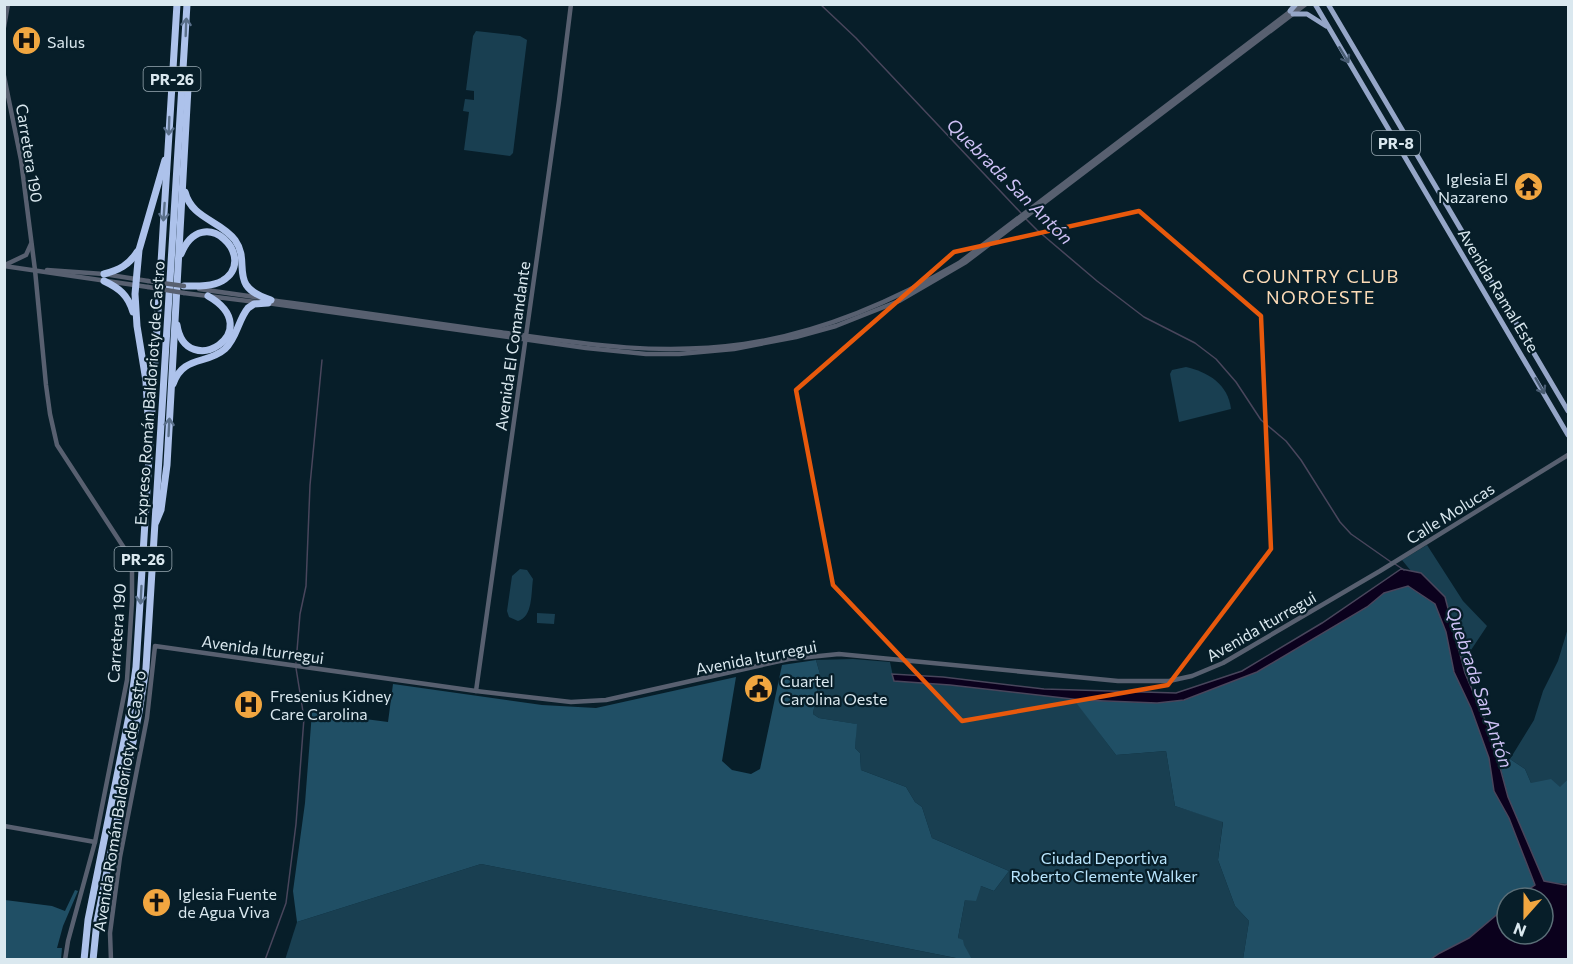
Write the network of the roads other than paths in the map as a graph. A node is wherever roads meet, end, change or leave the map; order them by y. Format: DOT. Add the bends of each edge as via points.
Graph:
graph roads {
  1 [pos="8,4"];
  2 [pos="177,4"];
  3 [pos="188,4"];
  4 [pos="571,4"];
  5 [pos="1298,4"];
  6 [pos="1306,4"];
  7 [pos="1314,4"];
  8 [pos="1330,4"];
  9 [pos="1292,13"];
  10 [pos="4,27"];
  11 [pos="1328,27"];
  12 [pos="186,50"];
  13 [pos="4,76"];
  14 [pos="168,153"];
  15 [pos="184,180"];
  16 [pos="31,244"];
  17 [pos="139,250"];
  18 [pos="179,259"];
  19 [pos="4,265"];
  20 [pos="35,270"];
  21 [pos="104,278"];
  22 [pos="137,282"];
  23 [pos="184,290"];
  24 [pos="208,296"];
  25 [pos="269,302"];
  26 [pos="176,307"];
  27 [pos="137,326"];
  28 [pos="526,338"];
  29 [pos="171,390"];
  30 [pos="1569,411"];
  31 [pos="1569,435"];
  32 [pos="150,441"];
  33 [pos="1569,455"];
  34 [pos="154,528"];
  35 [pos="1344,591"];
  36 [pos="155,646"];
  37 [pos="476,691"];
  38 [pos="4,826"];
  39 [pos="95,842"];
  40 [pos="66,958"];
  41 [pos="110,958"];
  42 [pos="84,960"];
  43 [pos="93,960"];
  1 -- 10 [label="street"];
  2 -- 14 [label="highway, Expreso Román Baldorioty de Castro / PR-26, one-way"];
  12 -- 3 [label="highway, Expreso Román Baldorioty de Castro / PR-26, one-way"];
  4 -- 28 [label="street, Avenida El Comandante"];
  5 -- 9 [label="main road"];
  6 -- 9 [label="street"];
  7 -- 11 [label="main road, Avenida Ramal Este / PR-8"];
  8 -- 30 [label="main road, Avenida Ramal Este / PR-8"];
  9 -- 11 [label="main road" via="1308,14"];
  9 -- 28 [label="street" via="966,262 920,290 863,316 796,337 734,350 679,354 614,352"];
  11 -- 31 [label="main road, Avenida Ramal Este / PR-8, one-way"];
  12 -- 15 [label="highway"];
  12 -- 34 [label="highway, Expreso Román Baldorioty de Castro / PR-26"];
  13 -- 16 [label="street, Carretera 190" via="21,160"];
  14 -- 17 [label="highway"];
  14 -- 32 [label="highway, Expreso Román Baldorioty de Castro / PR-26, one-way"];
  15 -- 18 [label="highway"];
  15 -- 25 [label="highway" via="192,208 235,241 246,284"];
  16 -- 19 [label="street" via="26,255"];
  16 -- 20 [label="street, Carretera 190"];
  17 -- 21 [label="highway" via="128,264"];
  17 -- 22 [label="highway"];
  18 -- 23 [label="highway" via="188,240 205,232 222,236 234,252 232,270 222,281"];
  18 -- 26 [label="highway"];
  19 -- 20 [label="street"];
  20 -- 21 [label="street"];
  20 -- 39 [label="street, Carretera 190" via="46,385 57,445 130,557 132,566 128,672"];
  21 -- 22 [label="street"];
  21 -- 27 [label="highway" via="130,303"];
  22 -- 23 [label="street, bridge" via="148,287"];
  22 -- 23 [label="street, bridge" via="148,280"];
  22 -- 27 [label="highway"];
  23 -- 24 [label="street"];
  23 -- 25 [label="street"];
  24 -- 25 [label="street"];
  24 -- 26 [label="highway" via="221,304 230,320 225,340 212,350 194,349 183,341"];
  25 -- 28 [label="street"];
  25 -- 29 [label="highway" via="248,308 227,347 186,366"];
  26 -- 29 [label="highway"];
  27 -- 32 [label="highway"];
  28 -- 37 [label="street, Avenida El Comandante"];
  34 -- 29 [label="highway, one-way" via="161,510 167,465"];
  32 -- 42 [label="highway, Expreso Román Baldorioty de Castro / PR-26, one-way" via="134,686 88,920"];
  33 -- 35 [label="street, Calle Molucas"];
  34 -- 43 [label="highway, Expreso Román Baldorioty de Castro / PR-26" via="144,687 97,921"];
  35 -- 37 [label="street, Avenida Iturregui" via="1223,663 1192,676 1159,682 839,654 789,659 592,702"];
  36 -- 37 [label="street, Avenida Iturregui"];
  36 -- 41 [label="street, Avenida Román Baldorioty de Castro" via="147,718 120,857"];
  38 -- 39 [label="street"];
  39 -- 40 [label="street, Carretera 190"];
}
